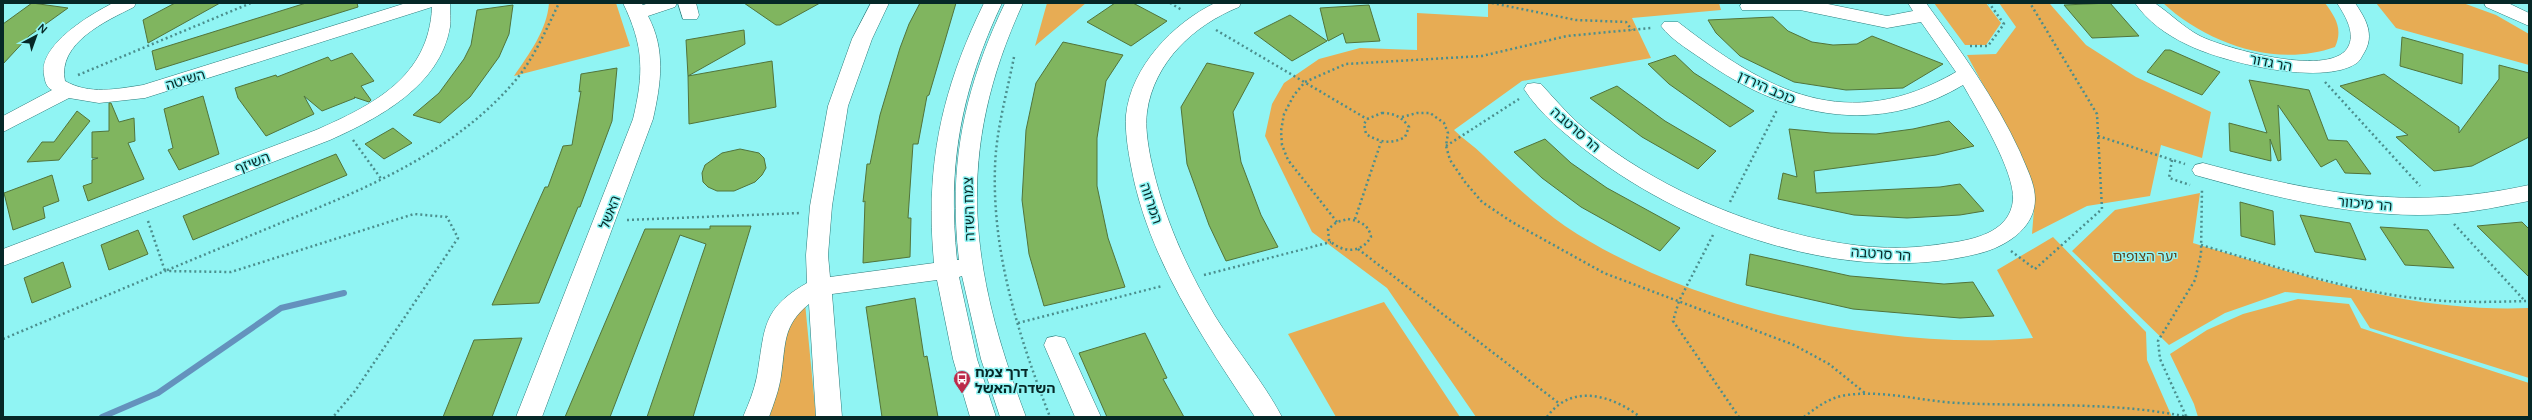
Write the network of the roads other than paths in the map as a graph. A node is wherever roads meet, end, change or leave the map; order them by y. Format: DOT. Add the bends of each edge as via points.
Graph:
graph roads {
  1 [pos="127,3"];
  2 [pos="425,3"];
  3 [pos="441,3"];
  4 [pos="668,3"];
  5 [pos="880,3"];
  6 [pos="993,3"];
  7 [pos="1014,3"];
  8 [pos="1232,3"];
  9 [pos="2144,3"];
  10 [pos="2346,3"];
  11 [pos="2493,3"];
  12 [pos="1749,6"];
  13 [pos="635,8"];
  14 [pos="1921,9"];
  15 [pos="2529,20"];
  16 [pos="1671,26"];
  17 [pos="1967,74"];
  18 [pos="62,88"];
  19 [pos="1534,89"];
  20 [pos="3,125"];
  21 [pos="2202,179"];
  22 [pos="2529,193"];
  23 [pos="3,258"];
  24 [pos="973,266"];
  25 [pos="948,270"];
  26 [pos="819,287"];
  27 [pos="1056,345"];
  28 [pos="529,417"];
  29 [pos="756,417"];
  30 [pos="829,417"];
  31 [pos="983,417"];
  32 [pos="1013,417"];
  33 [pos="1088,417"];
  34 [pos="1269,417"];
  1 -- 18 [label="street" via="92,23 67,43 57,56 54,68"];
  2 -- 18 [label="street, השיטה" via="145,91 108,97"];
  3 -- 23 [label="street, השיזף" via="443,19 440,31 428,59 416,75 406,87 386,102 344,127"];
  4 -- 13 [label="street"];
  5 -- 26 [label="street" via="862,38 838,106 820,212 817,255"];
  6 -- 25 [label="street, צמח השדה" via="960,84 948,139 943,171 942,209"];
  7 -- 24 [label="street, צמח השדה" via="982,85 966,169 966,206"];
  8 -- 34 [label="street, המרווה" via="1198,19 1184,30 1152,70 1143,89 1137,113 1142,172 1149,199 1184,280 1225,352"];
  9 -- 10 [label="street, הר גדור" via="2175,30 2195,42 2216,50 2271,63 2311,67 2320,67 2352,57 2358,49 2360,26"];
  11 -- 15 [label="street"];
  12 -- 14 [label="street" via="1772,3 1800,4 1887,22"];
  13 -- 28 [label="street, האשל" via="645,25 651,47 652,74 641,126"];
  14 -- 17 [label="street, הר סרטבה"];
  16 -- 17 [label="street, כוכב הירדן" via="1731,72 1784,98 1816,106 1849,110 1876,109 1902,104 1935,92"];
  17 -- 19 [label="street, הר סרטבה" via="2015,164 2023,182 2024,199 2020,214 2013,225 1996,240 1955,252 1921,256 1853,252 1804,244 1722,218 1668,192 1609,157 1557,117"];
  18 -- 20 [label="street"];
  21 -- 22 [label="street, הר מיכוור" via="2339,202 2384,206 2480,203"];
  24 -- 25 [label="street"];
  24 -- 32 [label="street, צמח השדה" via="987,339"];
  25 -- 26 [label="street"];
  25 -- 31 [label="street, צמח השדה" via="961,345"];
  26 -- 29 [label="street" via="799,297 786,308 777,323 765,394"];
  26 -- 30 [label="street"];
  27 -- 33 [label="street"];
}
